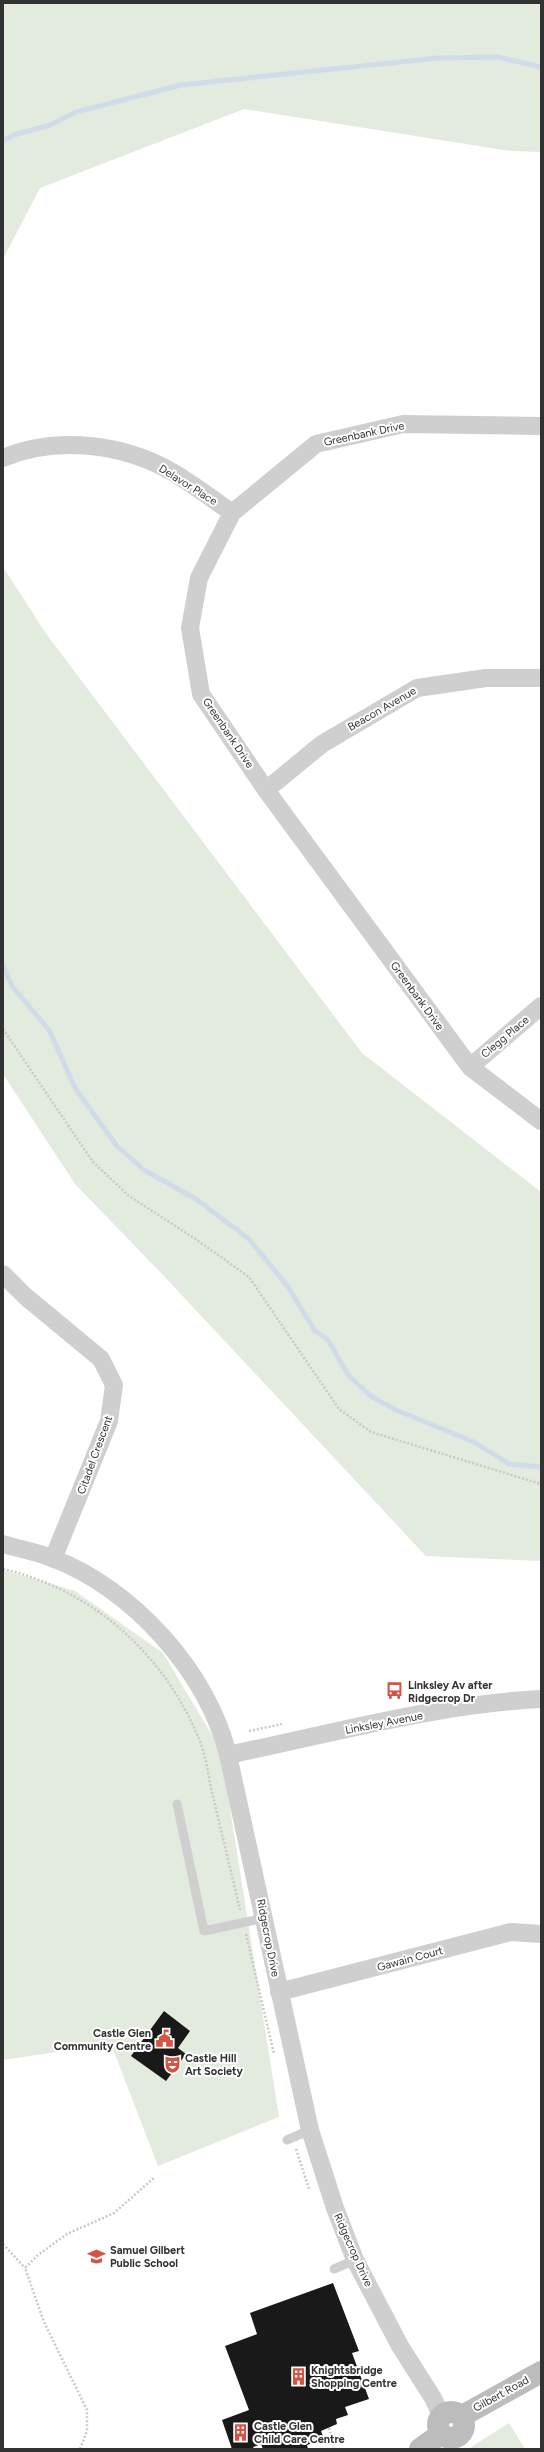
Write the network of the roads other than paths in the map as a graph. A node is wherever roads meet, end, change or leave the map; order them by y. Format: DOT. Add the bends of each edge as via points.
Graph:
graph roads {
  1 [pos="541,426"];
  2 [pos="3,458"];
  3 [pos="232,512"];
  4 [pos="541,678"];
  5 [pos="266,790"];
  6 [pos="541,1006"];
  7 [pos="470,1067"];
  8 [pos="541,1121"];
  9 [pos="3,1274"];
  10 [pos="3,1544"];
  11 [pos="53,1559"];
  12 [pos="541,1699"];
  13 [pos="228,1755"];
  14 [pos="177,1804"];
  15 [pos="265,1918"];
  16 [pos="541,1934"];
  17 [pos="279,1992"];
  18 [pos="310,2130"];
  19 [pos="290,2138"];
  20 [pos="355,2260"];
  21 [pos="334,2268"];
  22 [pos="541,2372"];
  23 [pos="448,2422"];
  24 [pos="420,2449"];
  1 -- 3 [label="street, Greenbank Drive" via="403,424 316,444"];
  2 -- 3 [label="street, Delavor Place" via="49,447 99,446 136,456 173,473"];
  3 -- 5 [label="street, Greenbank Drive" via="199,578 190,628 201,694"];
  4 -- 5 [label="street, Beacon Avenue" via="486,678 417,688 322,744"];
  5 -- 7 [label="street, Greenbank Drive"];
  6 -- 7 [label="street, Clegg Place"];
  7 -- 8 [label="street, Greenbank Drive"];
  9 -- 11 [label="street, Citadel Crescent" via="25,1296 101,1359 114,1385 109,1421"];
  10 -- 11 [label="street, Ridgecrop Drive"];
  11 -- 13 [label="street, Ridgecrop Drive" via="102,1584 142,1615 175,1650 216,1720"];
  12 -- 13 [label="street, Linksley Avenue" via="486,1704"];
  13 -- 15 [label="street, Ridgecrop Drive"];
  14 -- 15 [label="lane" via="204,1931"];
  15 -- 17 [label="street, Ridgecrop Drive"];
  16 -- 17 [label="street, Gawain Court" via="511,1932"];
  17 -- 18 [label="street, Ridgecrop Drive"];
  18 -- 19 [label="lane"];
  18 -- 20 [label="street, Ridgecrop Drive"];
  20 -- 21 [label="lane"];
  20 -- 23 [label="street, Ridgecrop Drive" via="400,2346"];
  22 -- 23 [label="main road, Gilbert Road"];
  23 -- 24 [label="main road, Gilbert Road"];
}
